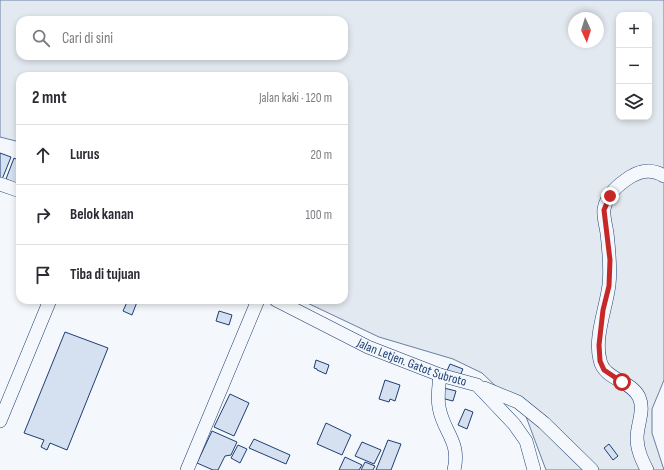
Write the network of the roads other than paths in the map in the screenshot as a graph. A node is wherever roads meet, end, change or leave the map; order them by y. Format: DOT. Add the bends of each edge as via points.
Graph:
graph roads {
  1 [pos="664,176"];
  2 [pos="0,184"];
  3 [pos="16,190"];
  4 [pos="48,304"];
  5 [pos="256,304"];
  6 [pos="284,304"];
  7 [pos="440,375"];
  8 [pos="477,385"];
  9 [pos="0,421"];
  10 [pos="187,470"];
  11 [pos="454,470"];
  12 [pos="534,470"];
  13 [pos="592,470"];
  14 [pos="647,470"];
  1 -- 14 [label="street" via="658,172 638,172 619,184 604,210 610,260 609,286 599,345 600,361 609,375 638,395 642,406 638,449"];
  2 -- 3 [label="street"];
  4 -- 9 [label="street"];
  5 -- 10 [label="street"];
  6 -- 7 [label="street, Jalan Letjen. Gatot Subroto" via="368,347"];
  7 -- 8 [label="street, Jalan Letjen. Gatot Subroto"];
  7 -- 11 [label="street" via="439,408 456,449 457,460"];
  8 -- 12 [label="street, Jalan Letjen. Gatot Subroto" via="514,424 526,441"];
  8 -- 13 [label="street" via="518,402 544,423"];
}
